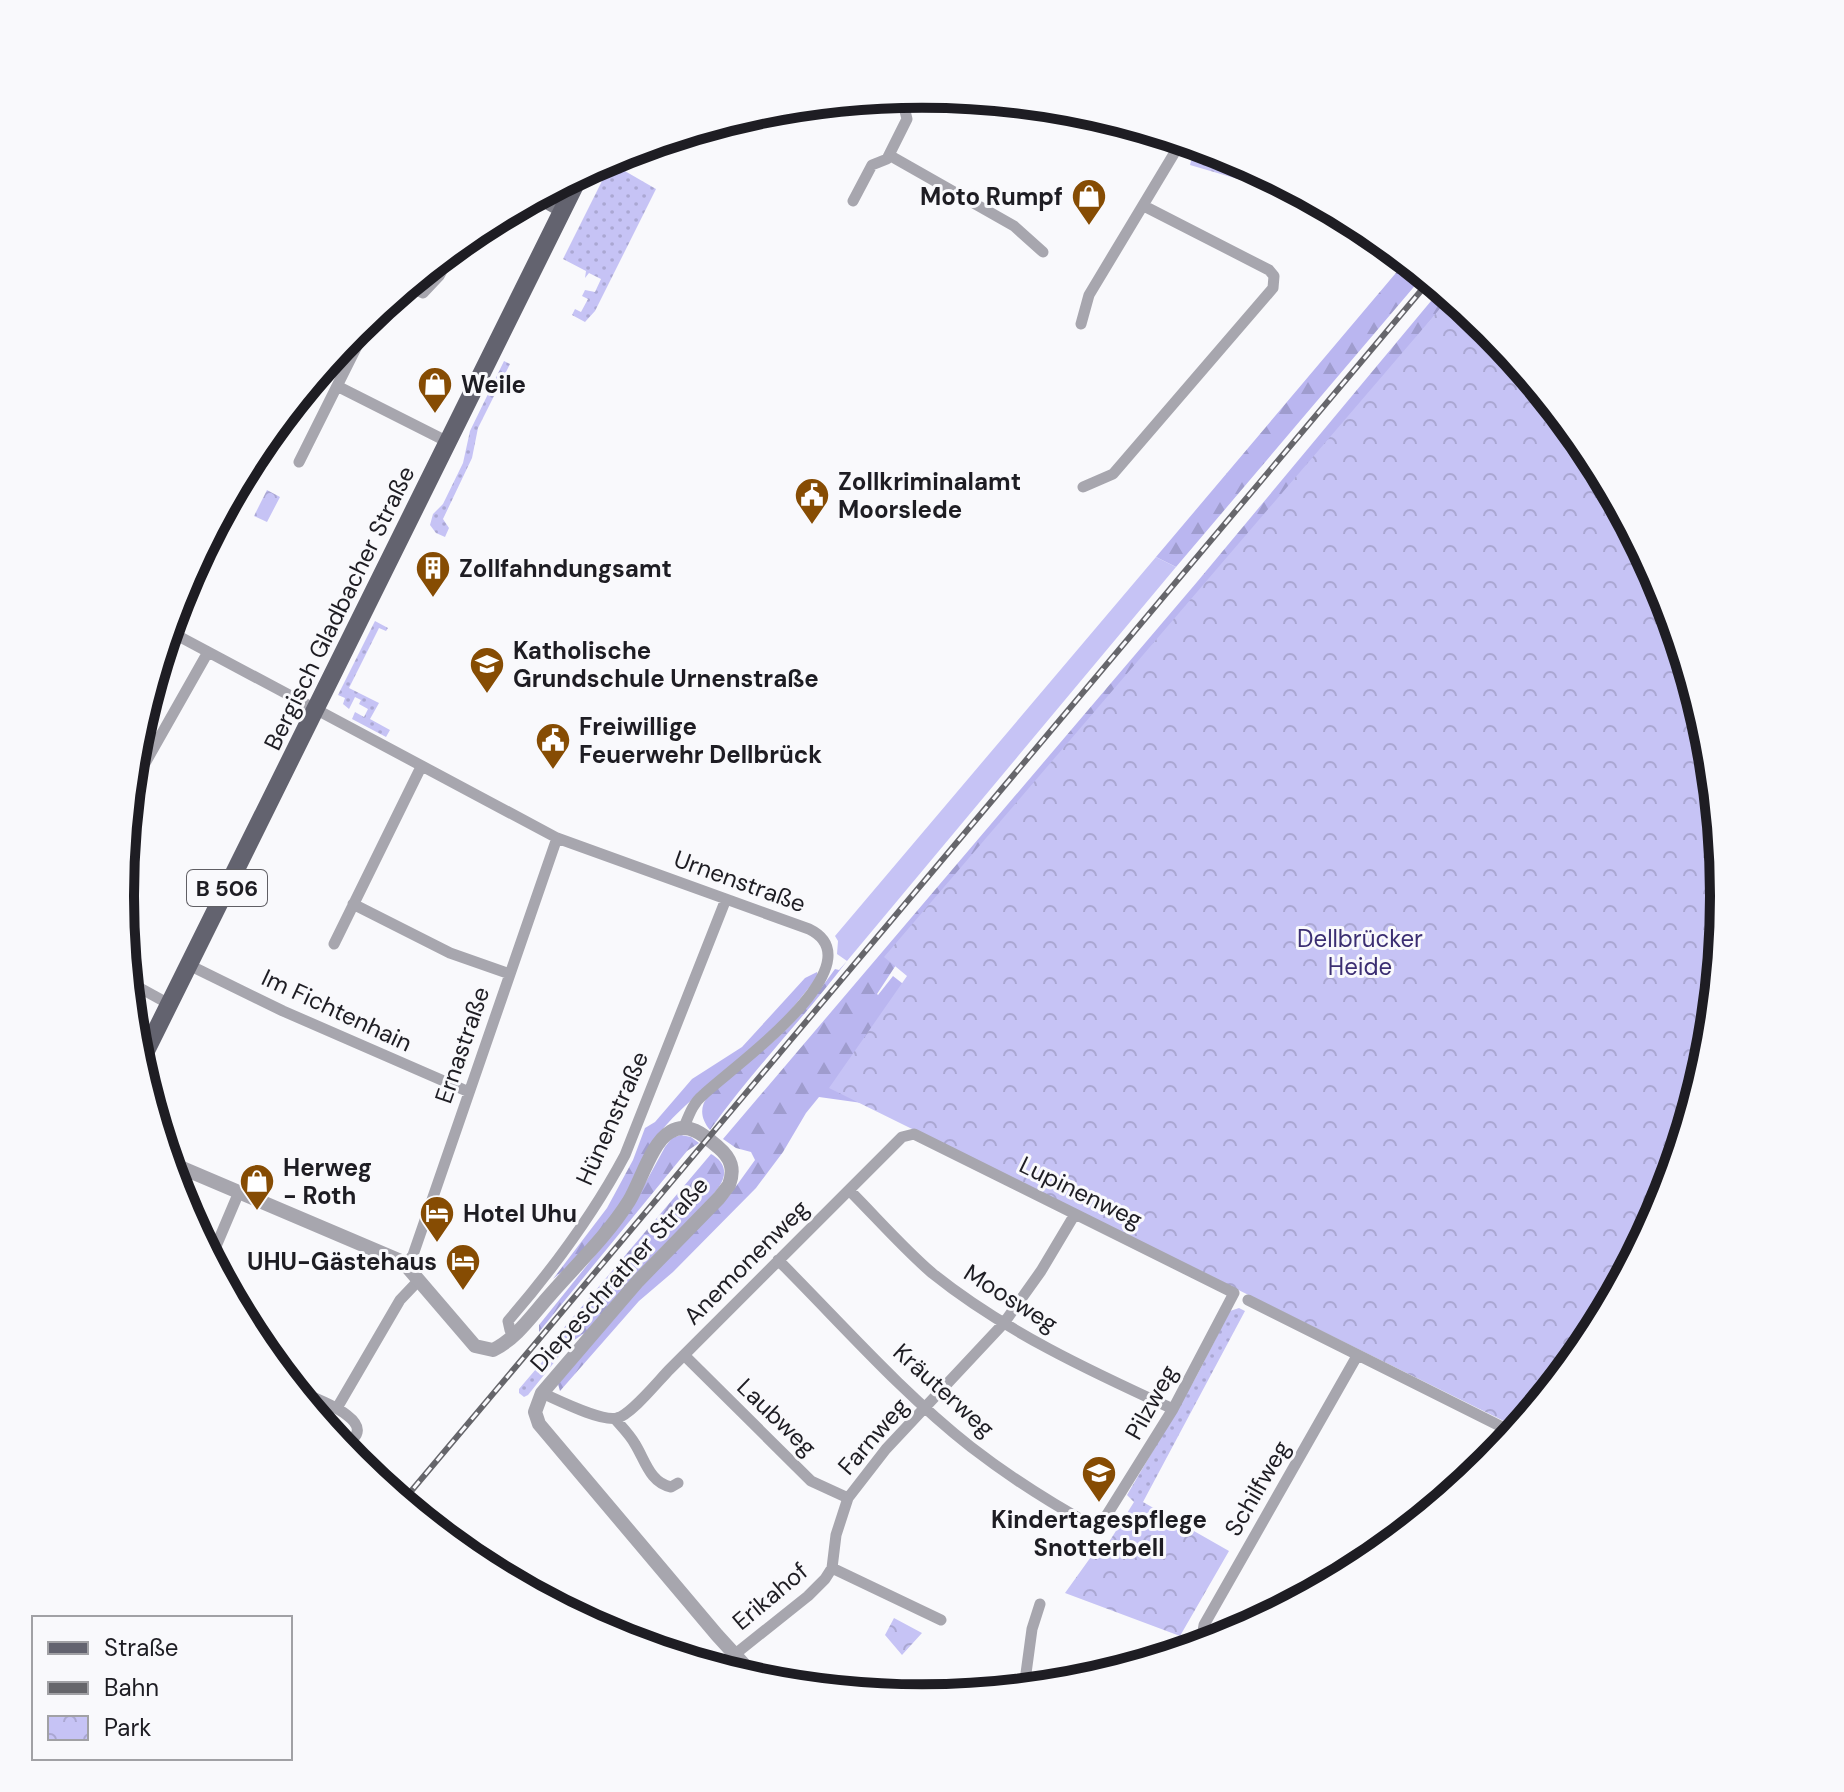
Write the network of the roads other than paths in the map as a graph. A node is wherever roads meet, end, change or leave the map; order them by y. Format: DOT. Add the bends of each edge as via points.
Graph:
graph roads {
  1 [pos="904,109"];
  2 [pos="1176,150"];
  3 [pos="889,155"];
  4 [pos="573,189"];
  5 [pos="853,201"];
  6 [pos="549,202"];
  7 [pos="1144,206"];
  8 [pos="563,210"];
  9 [pos="1043,252"];
  10 [pos="442,271"];
  11 [pos="418,291"];
  12 [pos="1081,324"];
  13 [pos="355,349"];
  14 [pos="337,386"];
  15 [pos="448,442"];
  16 [pos="299,462"];
  17 [pos="1083,487"];
  18 [pos="179,636"];
  19 [pos="208,652"];
  20 [pos="315,710"];
  21 [pos="146,762"];
  22 [pos="421,767"];
  23 [pos="557,838"];
  24 [pos="726,899"];
  25 [pos="353,904"];
  26 [pos="334,944"];
  27 [pos="189,965"];
  28 [pos="510,974"];
  29 [pos="140,988"];
  30 [pos="169,1004"];
  31 [pos="148,1046"];
  32 [pos="469,1092"];
  33 [pos="684,1127"];
  34 [pos="908,1134"];
  35 [pos="183,1168"];
  36 [pos="849,1190"];
  37 [pos="239,1192"];
  38 [pos="1075,1214"];
  39 [pos="216,1247"];
  40 [pos="778,1260"];
  41 [pos="406,1265"];
  42 [pos="419,1280"];
  43 [pos="1234,1293"];
  44 [pos="1248,1300"];
  45 [pos="1004,1323"];
  46 [pos="514,1335"];
  47 [pos="684,1355"];
  48 [pos="1357,1356"];
  49 [pos="542,1393"];
  50 [pos="316,1399"];
  51 [pos="337,1408"];
  52 [pos="926,1408"];
  53 [pos="1173,1409"];
  54 [pos="615,1419"];
  55 [pos="1503,1428"];
  56 [pos="352,1439"];
  57 [pos="678,1483"];
  58 [pos="848,1498"];
  59 [pos="1098,1529"];
  60 [pos="832,1568"];
  61 [pos="1040,1604"];
  62 [pos="941,1620"];
  63 [pos="1203,1632"];
  64 [pos="734,1655"];
  65 [pos="741,1663"];
  66 [pos="1026,1677"];
  1 -- 3 [label="street" via="907,119"];
  2 -- 7 [label="street"];
  3 -- 5 [label="street" via="872,165"];
  3 -- 9 [label="street" via="1014,226"];
  4 -- 8 [label="main road, Bergisch Gladbacher Straße / B 506"];
  6 -- 8 [label="main road"];
  7 -- 12 [label="street" via="1089,295"];
  7 -- 17 [label="street" via="1269,270 1273,288 1113,474"];
  8 -- 15 [label="main road, Bergisch Gladbacher Straße / B 506"];
  10 -- 11 [label="street" via="423,293"];
  13 -- 14 [label="street"];
  14 -- 15 [label="street"];
  14 -- 16 [label="street"];
  15 -- 20 [label="main road, Bergisch Gladbacher Straße / B 506"];
  18 -- 19 [label="street, Urnenstraße"];
  19 -- 20 [label="street, Urnenstraße"];
  19 -- 21 [label="street"];
  20 -- 22 [label="street, Urnenstraße"];
  20 -- 27 [label="main road, Bergisch Gladbacher Straße / B 506"];
  22 -- 23 [label="street, Urnenstraße"];
  22 -- 25 [label="street"];
  23 -- 24 [label="street, Urnenstraße"];
  23 -- 28 [label="street, Ernastraße"];
  24 -- 33 [label="street, Urnenstraße" via="816,933 825,944 827,964 813,991 784,1025 700,1097"];
  24 -- 46 [label="street, Hünenstraße" via="625,1155 587,1219 508,1321"];
  25 -- 26 [label="street"];
  25 -- 28 [label="street" via="450,953"];
  27 -- 30 [label="main road, Bergisch Gladbacher Straße / B 506"];
  27 -- 32 [label="street, Im Fichtenhain"];
  28 -- 32 [label="street, Ernastraße"];
  29 -- 30 [label="street"];
  30 -- 31 [label="main road, Bergisch Gladbacher Straße / B 506"];
  32 -- 41 [label="street, Ernastraße"];
  33 -- 46 [label="street, Urnenstraße" via="662,1139 616,1220"];
  33 -- 49 [label="street, Diepeschrather Straße" via="726,1154 729,1185"];
  34 -- 36 [label="street, Anemonenweg"];
  34 -- 38 [label="street, Lupinenweg"];
  35 -- 37 [label="street"];
  36 -- 40 [label="street, Anemonenweg"];
  36 -- 45 [label="street, Moosweg" via="930,1271"];
  37 -- 39 [label="street"];
  37 -- 41 [label="street"];
  38 -- 43 [label="street, Lupinenweg"];
  38 -- 45 [label="street, Farnweg"];
  40 -- 47 [label="street, Anemonenweg"];
  40 -- 52 [label="street, Kräuterweg"];
  41 -- 42 [label="street"];
  42 -- 46 [label="street, Urnenstraße" via="475,1346 497,1348"];
  42 -- 51 [label="street" via="400,1300"];
  43 -- 53 [label="street, Pilzweg"];
  44 -- 48 [label="street"];
  45 -- 52 [label="street, Farnweg"];
  45 -- 53 [label="street, Moosweg"];
  47 -- 54 [label="street, Anemonenweg"];
  47 -- 58 [label="street, Laubweg" via="811,1481"];
  48 -- 55 [label="street"];
  48 -- 63 [label="street, Schilfweg"];
  49 -- 54 [label="street"];
  49 -- 64 [label="street, Diepeschrather Straße" via="535,1412 539,1424"];
  50 -- 51 [label="street"];
  51 -- 56 [label="street" via="354,1420"];
  52 -- 58 [label="street, Farnweg"];
  52 -- 59 [label="street, Kräuterweg" via="1017,1481"];
  53 -- 59 [label="street, Pilzweg"];
  54 -- 57 [label="street" via="662,1485"];
  58 -- 60 [label="street, Erikahof"];
  60 -- 62 [label="street, Erikahof"];
  60 -- 64 [label="street, Erikahof" via="808,1596"];
  61 -- 66 [label="street"];
  64 -- 65 [label="street, Diepeschrather Straße"];
}
